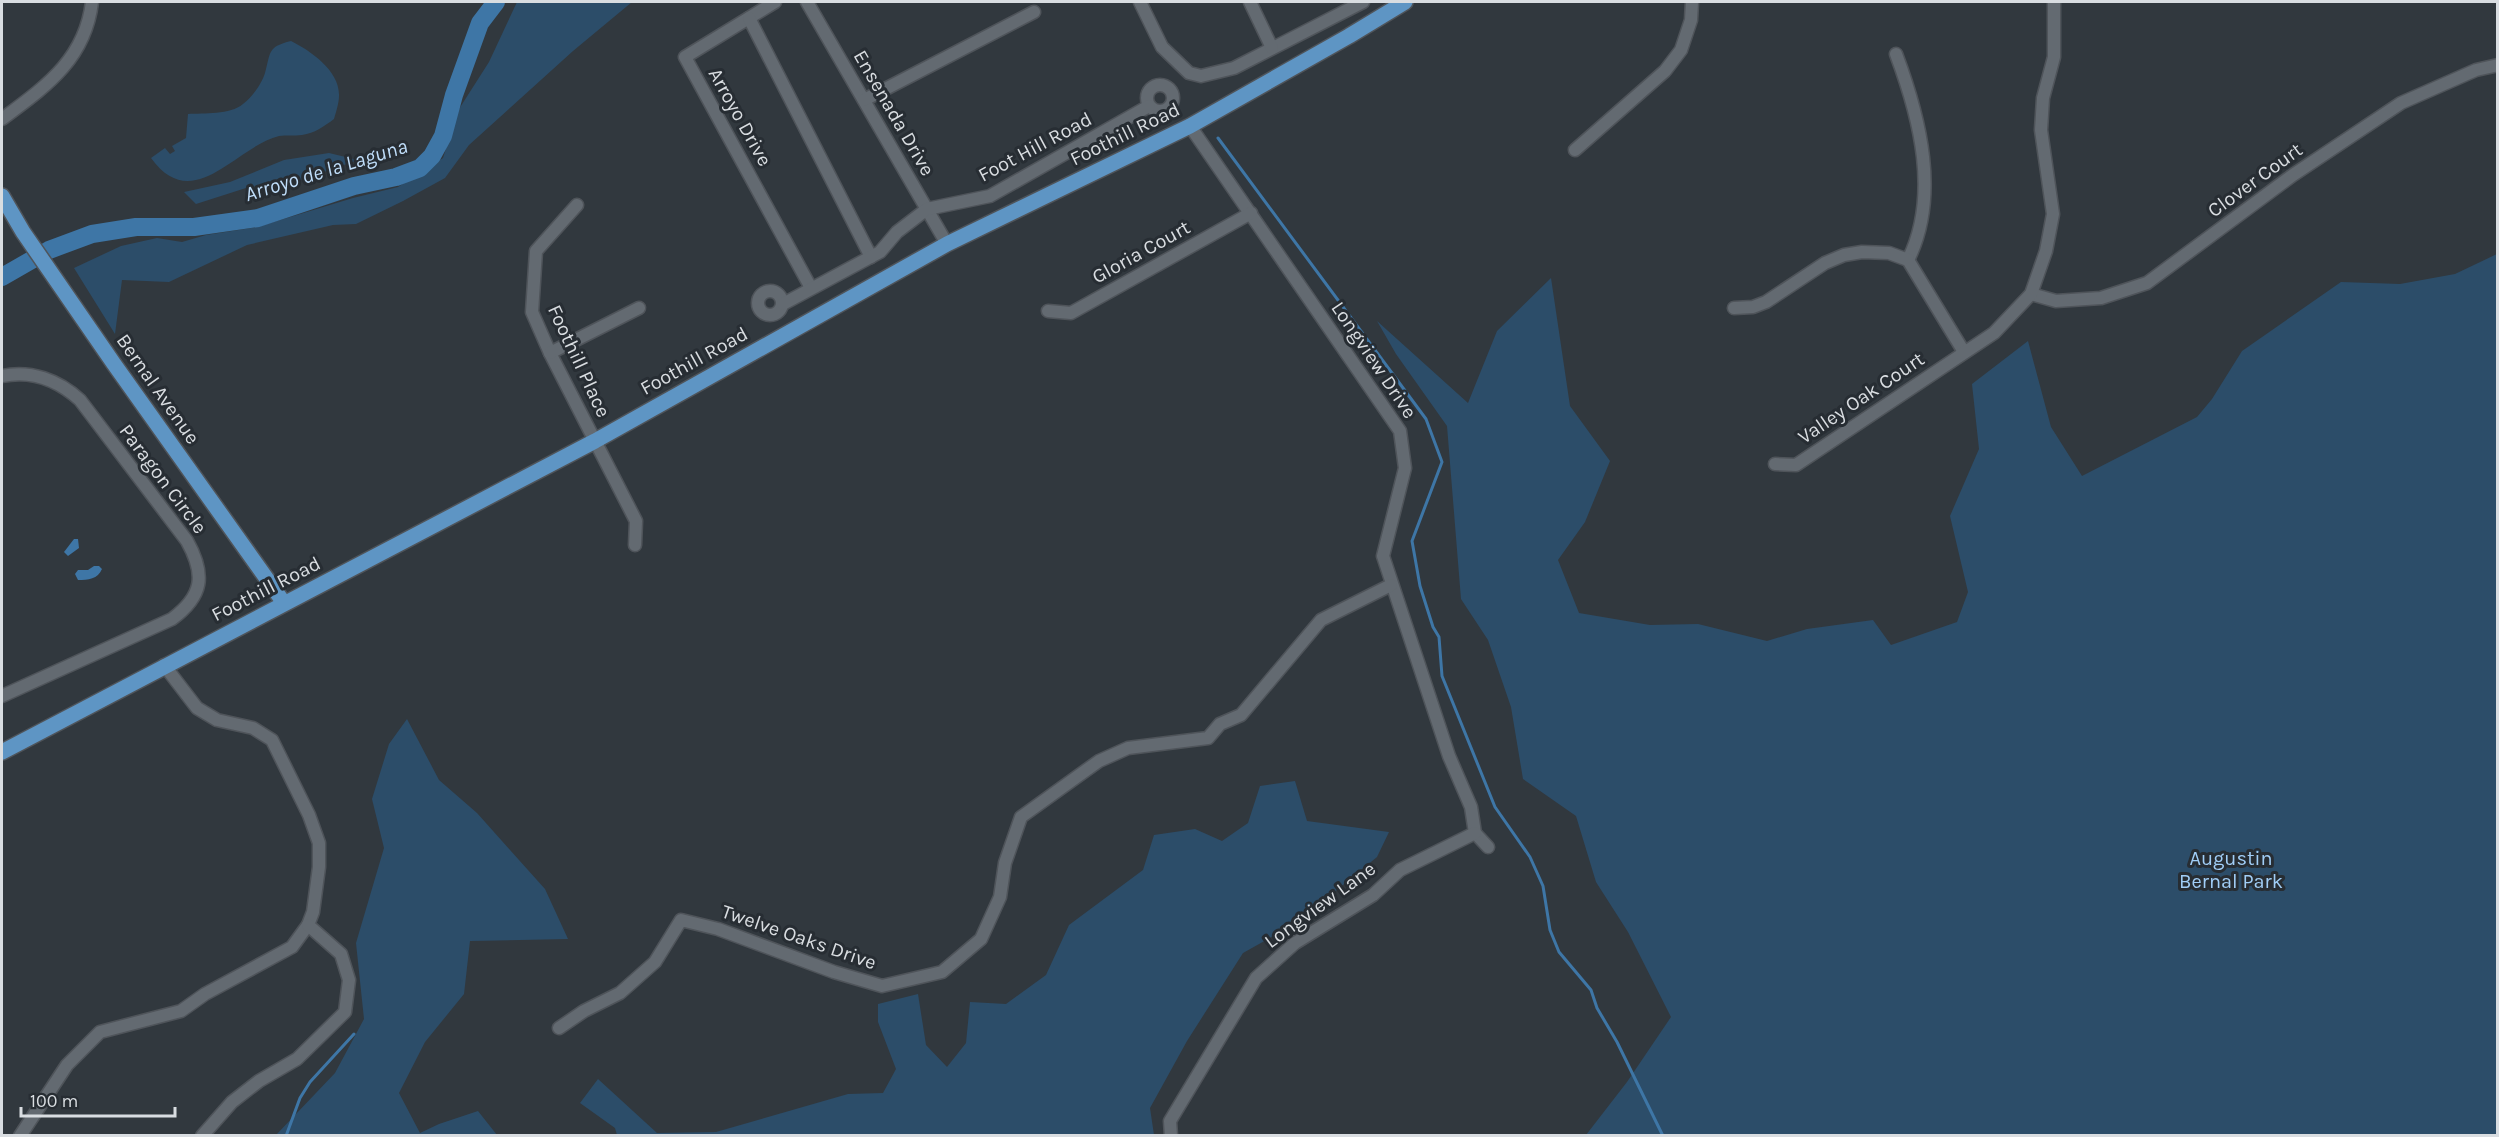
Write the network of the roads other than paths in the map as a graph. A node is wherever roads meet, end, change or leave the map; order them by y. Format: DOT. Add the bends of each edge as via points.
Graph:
graph roads {
  1 [pos="92,2"];
  2 [pos="775,2"];
  3 [pos="807,2"];
  4 [pos="1140,2"];
  5 [pos="1250,2"];
  6 [pos="1363,2"];
  7 [pos="1405,2"];
  8 [pos="1692,2"];
  9 [pos="2054,2"];
  10 [pos="1034,12"];
  11 [pos="749,18"];
  12 [pos="1272,48"];
  13 [pos="1896,54"];
  14 [pos="2498,65"];
  15 [pos="864,100"];
  16 [pos="1149,106"];
  17 [pos="2,119"];
  18 [pos="1190,126"];
  19 [pos="1575,150"];
  20 [pos="2,196"];
  21 [pos="577,205"];
  22 [pos="927,209"];
  23 [pos="1251,213"];
  24 [pos="947,244"];
  25 [pos="871,256"];
  26 [pos="1908,260"];
  27 [pos="812,288"];
  28 [pos="2031,294"];
  29 [pos="783,304"];
  30 [pos="639,308"];
  31 [pos="1734,308"];
  32 [pos="1048,311"];
  33 [pos="550,352"];
  34 [pos="1964,352"];
  35 [pos="2,376"];
  36 [pos="595,441"];
  37 [pos="1775,464"];
  38 [pos="635,545"];
  39 [pos="1391,585"];
  40 [pos="284,603"];
  41 [pos="164,665"];
  42 [pos="2,696"];
  43 [pos="2,752"];
  44 [pos="1475,833"];
  45 [pos="1488,847"];
  46 [pos="308,925"];
  47 [pos="559,1028"];
  48 [pos="20,1136"];
  49 [pos="202,1136"];
  50 [pos="1171,1136"];
  1 -- 17 [label="street" via="86,30 65,66 52,81"];
  2 -- 11 [label="street, Arroyo Drive"];
  3 -- 15 [label="street, Ensenada Drive"];
  4 -- 12 [label="street" via="1162,47 1189,73 1214,75"];
  5 -- 12 [label="street"];
  6 -- 12 [label="street"];
  7 -- 18 [label="main road, Foothill Road"];
  8 -- 19 [label="street" via="1681,50 1665,70"];
  9 -- 28 [label="street" via="2054,57 2043,98 2041,130 2053,214"];
  10 -- 15 [label="street"];
  11 -- 25 [label="street"];
  11 -- 27 [label="street, Arroyo Drive" via="685,57"];
  13 -- 26 [label="street" via="1909,88 1923,156 1923,221"];
  14 -- 28 [label="street, Clover Court" via="2476,70 2401,102 2293,175 2147,283 2101,298 2056,301"];
  15 -- 22 [label="street, Ensenada Drive"];
  16 -- 22 [label="street, Foot Hill Road" via="990,196"];
  18 -- 23 [label="street, Longview Drive"];
  18 -- 24 [label="main road, Foothill Road"];
  20 -- 40 [label="main road, Bernal Avenue" via="131,388"];
  21 -- 33 [label="street, Foothill Place" via="536,251 532,312"];
  22 -- 24 [label="street, Ensenada Drive"];
  22 -- 25 [label="street, Foot Hill Road"];
  23 -- 32 [label="street, Gloria Court" via="1071,313"];
  23 -- 39 [label="street, Longview Drive" via="1400,430 1405,468 1383,556"];
  24 -- 36 [label="main road, Foothill Road"];
  25 -- 27 [label="street, Foot Hill Road"];
  26 -- 31 [label="street" via="1889,253 1844,255 1766,302 1753,308"];
  26 -- 34 [label="street"];
  27 -- 29 [label="street, Foot Hill Road"];
  28 -- 34 [label="street, Valley Oak Court" via="1994,333"];
  30 -- 33 [label="street"];
  33 -- 36 [label="street, Foothill Place"];
  34 -- 37 [label="street, Valley Oak Court" via="1796,465"];
  35 -- 42 [label="street, Paragon Circle" via="36,375 69,389 80,400 187,542 197,558 199,579 195,599 172,619"];
  36 -- 38 [label="street, Foothill Place" via="636,521"];
  36 -- 40 [label="main road, Foothill Road"];
  39 -- 44 [label="street, Longview Drive" via="1449,756 1471,807"];
  39 -- 47 [label="street, Twelve Oaks Drive" via="1321,620 1241,715 1220,724 1208,738 1128,748 1099,761 1021,817 1005,863 1000,897 981,939 942,972 882,986 681,920 655,962 620,993"];
  40 -- 41 [label="main road, Foothill Road"];
  41 -- 43 [label="main road, Foothill Road"];
  41 -- 46 [label="street" via="197,708 217,720 253,728 272,740 319,843 320,867"];
  44 -- 45 [label="street"];
  44 -- 50 [label="street, Longview Lane" via="1400,870 1373,896 1295,943 1256,978 1170,1121"];
  46 -- 48 [label="street" via="292,947 181,1011 100,1032 67,1065"];
  46 -- 49 [label="street" via="341,954 349,980 345,1012 297,1059 232,1102"];
}
